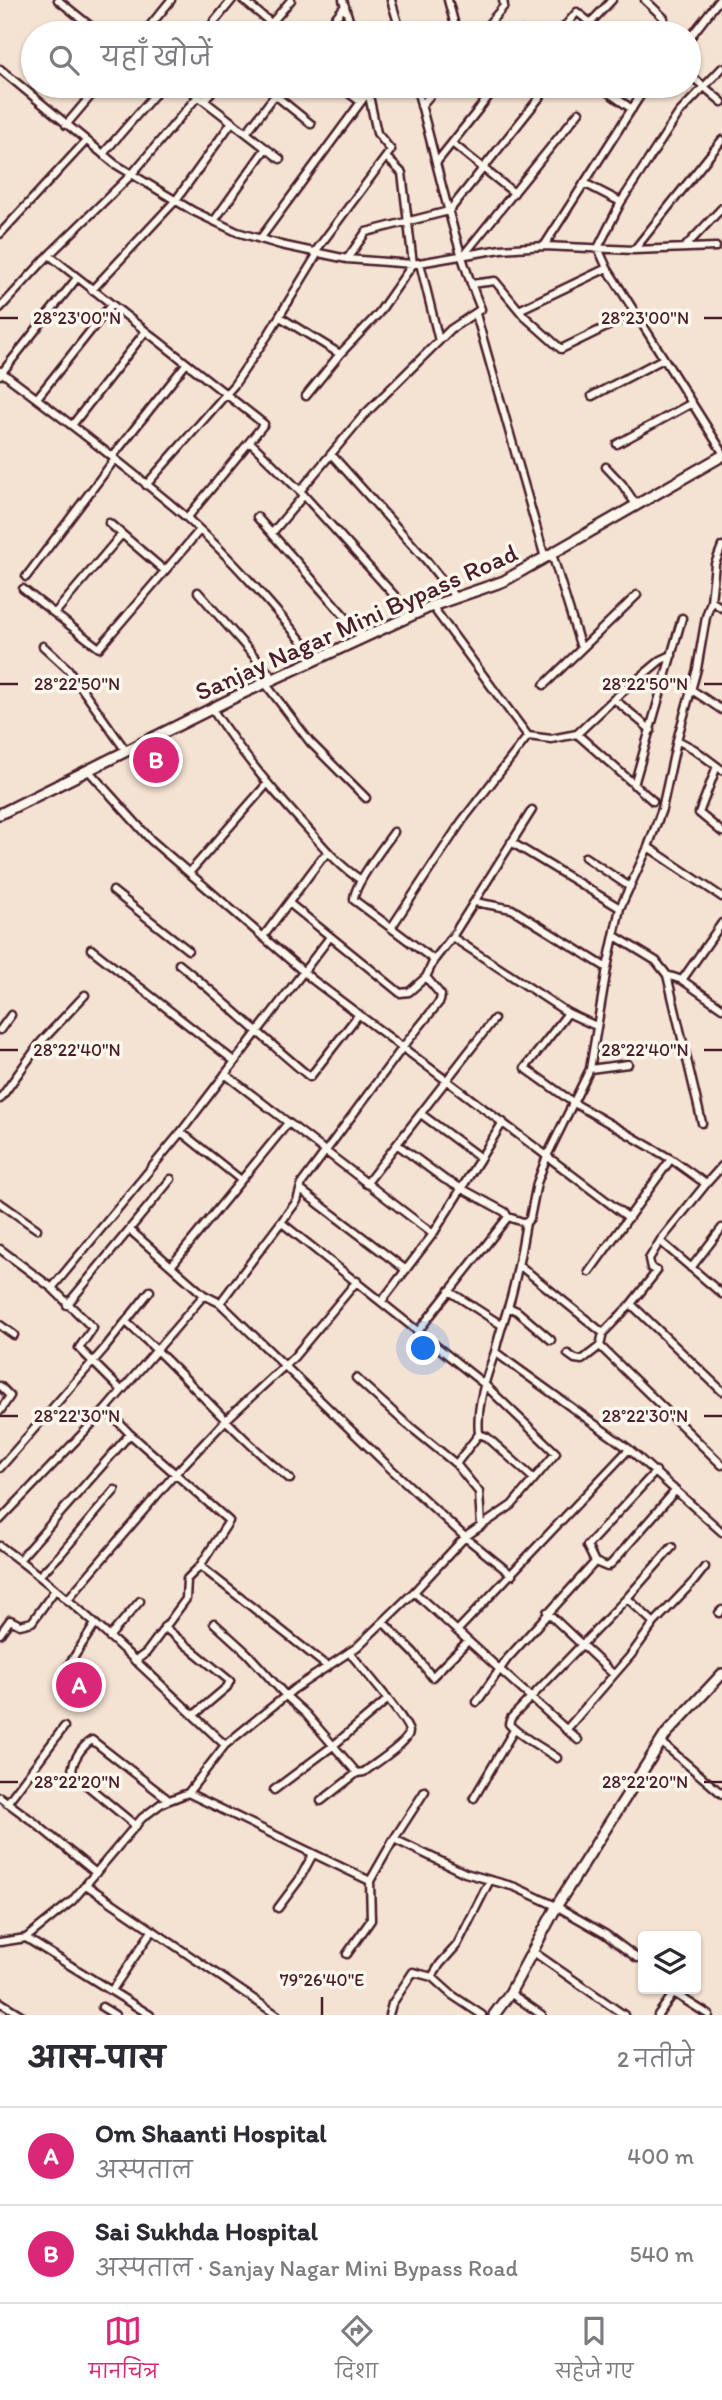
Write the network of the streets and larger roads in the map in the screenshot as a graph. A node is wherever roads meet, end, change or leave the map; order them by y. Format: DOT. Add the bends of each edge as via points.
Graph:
graph roads {
  1 [pos="58,0"];
  2 [pos="171,0"];
  3 [pos="232,0"];
  4 [pos="243,0"];
  5 [pos="291,0"];
  6 [pos="391,0"];
  7 [pos="448,0"];
  8 [pos="503,0"];
  9 [pos="611,0"];
  10 [pos="645,0"];
  11 [pos="719,0"];
  12 [pos="344,3"];
  13 [pos="664,18"];
  14 [pos="84,21"];
  15 [pos="154,21"];
  16 [pos="215,21"];
  17 [pos="269,21"];
  18 [pos="273,21"];
  19 [pos="331,21"];
  20 [pos="349,21"];
  21 [pos="397,21"];
  22 [pos="454,21"];
  23 [pos="491,21"];
  24 [pos="569,21"];
  25 [pos="590,21"];
  26 [pos="592,21"];
  27 [pos="701,23"];
  28 [pos="722,68"];
  29 [pos="0,69"];
  30 [pos="701,84"];
  31 [pos="21,86"];
  32 [pos="705,88"];
  33 [pos="701,92"];
  34 [pos="35,98"];
  35 [pos="89,98"];
  36 [pos="152,98"];
  37 [pos="201,98"];
  38 [pos="273,98"];
  39 [pos="279,98"];
  40 [pos="356,98"];
  41 [pos="363,98"];
  42 [pos="370,98"];
  43 [pos="419,98"];
  44 [pos="428,98"];
  45 [pos="488,98"];
  46 [pos="539,98"];
  47 [pos="616,98"];
  48 [pos="641,98"];
  49 [pos="695,98"];
  50 [pos="361,102"];
  51 [pos="722,102"];
  52 [pos="421,106"];
  53 [pos="632,109"];
  54 [pos="579,112"];
  55 [pos="232,122"];
  56 [pos="66,124"];
  57 [pos="312,124"];
  58 [pos="246,133"];
  59 [pos="722,140"];
  60 [pos="86,141"];
  61 [pos="452,144"];
  62 [pos="266,148"];
  63 [pos="103,154"];
  64 [pos="386,157"];
  65 [pos="280,159"];
  66 [pos="436,163"];
  67 [pos="484,168"];
  68 [pos="132,174"];
  69 [pos="584,183"];
  70 [pos="514,193"];
  71 [pos="176,200"];
  72 [pos="621,202"];
  73 [pos="722,208"];
  74 [pos="449,211"];
  75 [pos="214,221"];
  76 [pos="409,221"];
  77 [pos="0,234"];
  78 [pos="260,239"];
  79 [pos="544,246"];
  80 [pos="716,247"];
  81 [pos="598,248"];
  82 [pos="684,248"];
  83 [pos="634,250"];
  84 [pos="316,253"];
  85 [pos="49,255"];
  86 [pos="463,257"];
  87 [pos="348,259"];
  88 [pos="416,264"];
  89 [pos="607,268"];
  90 [pos="77,278"];
  91 [pos="471,284"];
  92 [pos="92,290"];
  93 [pos="111,305"];
  94 [pos="0,308"];
  95 [pos="519,310"];
  96 [pos="635,313"];
  97 [pos="476,314"];
  98 [pos="279,317"];
  99 [pos="145,332"];
  100 [pos="439,341"];
  101 [pos="340,354"];
  102 [pos="663,359"];
  103 [pos="186,364"];
  104 [pos="1,373"];
  105 [pos="226,394"];
  106 [pos="306,396"];
  107 [pos="592,396"];
  108 [pos="37,398"];
  109 [pos="692,403"];
  110 [pos="73,424"];
  111 [pos="250,442"];
  112 [pos="617,444"];
  113 [pos="331,454"];
  114 [pos="722,454"];
  115 [pos="113,458"];
  116 [pos="606,467"];
  117 [pos="146,485"];
  118 [pos="302,493"];
  119 [pos="637,506"];
  120 [pos="257,517"];
  121 [pos="187,518"];
  122 [pos="109,523"];
  123 [pos="199,531"];
  124 [pos="272,533"];
  125 [pos="122,534"];
  126 [pos="722,546"];
  127 [pos="549,556"];
  128 [pos="165,571"];
  129 [pos="26,577"];
  130 [pos="23,589"];
  131 [pos="198,592"];
  132 [pos="637,596"];
  133 [pos="455,597"];
  134 [pos="711,601"];
  135 [pos="432,606"];
  136 [pos="722,608"];
  137 [pos="55,613"];
  138 [pos="412,615"];
  139 [pos="682,618"];
  140 [pos="363,637"];
  141 [pos="43,646"];
  142 [pos="581,648"];
  143 [pos="672,654"];
  144 [pos="317,659"];
  145 [pos="270,681"];
  146 [pos="544,685"];
  147 [pos="692,690"];
  148 [pos="614,699"];
  149 [pos="212,709"];
  150 [pos="722,710"];
  151 [pos="651,730"];
  152 [pos="577,734"];
  153 [pos="528,736"];
  154 [pos="677,740"];
  155 [pos="126,751"];
  156 [pos="719,768"];
  157 [pos="88,770"];
  158 [pos="267,784"];
  159 [pos="634,785"];
  160 [pos="366,798"];
  161 [pos="653,801"];
  162 [pos="532,810"];
  163 [pos="0,814"];
  164 [pos="394,832"];
  165 [pos="722,832"];
  166 [pos="511,842"];
  167 [pos="648,847"];
  168 [pos="329,853"];
  169 [pos="585,857"];
  170 [pos="189,873"];
  171 [pos="360,880"];
  172 [pos="630,887"];
  173 [pos="113,891"];
  174 [pos="722,897"];
  175 [pos="475,902"];
  176 [pos="289,903"];
  177 [pos="621,908"];
  178 [pos="722,923"];
  179 [pos="391,928"];
  180 [pos="615,936"];
  181 [pos="263,937"];
  182 [pos="330,937"];
  183 [pos="452,937"];
  184 [pos="91,949"];
  185 [pos="188,950"];
  186 [pos="434,960"];
  187 [pos="179,964"];
  188 [pos="607,968"];
  189 [pos="303,971"];
  190 [pos="667,975"];
  191 [pos="426,977"];
  192 [pos="682,980"];
  193 [pos="85,995"];
  194 [pos="722,1008"];
  195 [pos="568,1013"];
  196 [pos="359,1014"];
  197 [pos="11,1015"];
  198 [pos="494,1019"];
  199 [pos="596,1026"];
  200 [pos="0,1030"];
  201 [pos="257,1034"];
  202 [pos="403,1047"];
  203 [pos="234,1061"];
  204 [pos="628,1064"];
  205 [pos="590,1069"];
  206 [pos="225,1074"];
  207 [pos="447,1079"];
  208 [pos="2,1091"];
  209 [pos="0,1098"];
  210 [pos="574,1103"];
  211 [pos="421,1114"];
  212 [pos="503,1122"];
  213 [pos="288,1123"];
  214 [pos="702,1123"];
  215 [pos="180,1132"];
  216 [pos="398,1145"];
  217 [pos="326,1153"];
  218 [pos="547,1156"];
  219 [pos="479,1157"];
  220 [pos="671,1160"];
  221 [pos="722,1166"];
  222 [pos="171,1179"];
  223 [pos="240,1180"];
  224 [pos="366,1184"];
  225 [pos="706,1184"];
  226 [pos="462,1189"];
  227 [pos="302,1191"];
  228 [pos="0,1203"];
  229 [pos="508,1217"];
  230 [pos="629,1218"];
  231 [pos="282,1223"];
  232 [pos="526,1223"];
  233 [pos="37,1228"];
  234 [pos="722,1228"];
  235 [pos="130,1230"];
  236 [pos="433,1234"];
  237 [pos="660,1241"];
  238 [pos="0,1249"];
  239 [pos="172,1265"];
  240 [pos="519,1265"];
  241 [pos="691,1268"];
  242 [pos="405,1270"];
  243 [pos="589,1272"];
  244 [pos="357,1281"];
  245 [pos="52,1288"];
  246 [pos="150,1291"];
  247 [pos="449,1291"];
  248 [pos="722,1294"];
  249 [pos="204,1295"];
  250 [pos="382,1301"];
  251 [pos="220,1303"];
  252 [pos="631,1304"];
  253 [pos="67,1305"];
  254 [pos="508,1307"];
  255 [pos="125,1322"];
  256 [pos="500,1324"];
  257 [pos="0,1325"];
  258 [pos="419,1330"];
  259 [pos="603,1333"];
  260 [pos="13,1335"];
  261 [pos="551,1340"];
  262 [pos="600,1346"];
  263 [pos="158,1350"];
  264 [pos="495,1352"];
  265 [pos="568,1354"];
  266 [pos="92,1360"];
  267 [pos="284,1364"];
  268 [pos="356,1378"];
  269 [pos="484,1384"];
  270 [pos="0,1385"];
  271 [pos="121,1390"];
  272 [pos="722,1391"];
  273 [pos="106,1409"];
  274 [pos="0,1411"];
  275 [pos="226,1420"];
  276 [pos="130,1434"];
  277 [pos="479,1434"];
  278 [pos="629,1449"];
  279 [pos="456,1464"];
  280 [pos="722,1465"];
  281 [pos="0,1468"];
  282 [pos="656,1471"];
  283 [pos="175,1474"];
  284 [pos="290,1479"];
  285 [pos="534,1479"];
  286 [pos="116,1490"];
  287 [pos="676,1490"];
  288 [pos="0,1520"];
  289 [pos="481,1526"];
  290 [pos="722,1532"];
  291 [pos="465,1536"];
  292 [pos="0,1546"];
  293 [pos="673,1547"];
  294 [pos="19,1560"];
  295 [pos="595,1562"];
  296 [pos="200,1566"];
  297 [pos="705,1567"];
  298 [pos="512,1575"];
  299 [pos="39,1576"];
  300 [pos="55,1590"];
  301 [pos="414,1592"];
  302 [pos="627,1598"];
  303 [pos="67,1600"];
  304 [pos="140,1601"];
  305 [pos="547,1612"];
  306 [pos="383,1622"];
  307 [pos="214,1623"];
  308 [pos="654,1623"];
  309 [pos="95,1624"];
  310 [pos="164,1626"];
  311 [pos="457,1631"];
  312 [pos="0,1634"];
  313 [pos="109,1637"];
  314 [pos="468,1641"];
  315 [pos="581,1645"];
  316 [pos="349,1652"];
  317 [pos="135,1661"];
  318 [pos="328,1667"];
  319 [pos="67,1668"];
  320 [pos="500,1670"];
  321 [pos="613,1674"];
  322 [pos="722,1674"];
  323 [pos="286,1696"];
  324 [pos="532,1698"];
  325 [pos="387,1700"];
  326 [pos="477,1702"];
  327 [pos="194,1715"];
  328 [pos="64,1727"];
  329 [pos="514,1730"];
  330 [pos="566,1730"];
  331 [pos="578,1740"];
  332 [pos="662,1742"];
  333 [pos="225,1745"];
  334 [pos="334,1745"];
  335 [pos="557,1758"];
  336 [pos="357,1773"];
  337 [pos="274,1790"];
  338 [pos="425,1791"];
  339 [pos="188,1793"];
  340 [pos="722,1794"];
  341 [pos="0,1797"];
  342 [pos="474,1798"];
  343 [pos="169,1800"];
  344 [pos="321,1801"];
  345 [pos="7,1802"];
  346 [pos="136,1826"];
  347 [pos="394,1839"];
  348 [pos="313,1854"];
  349 [pos="96,1873"];
  350 [pos="490,1880"];
  351 [pos="370,1881"];
  352 [pos="86,1885"];
  353 [pos="556,1906"];
  354 [pos="278,1908"];
  355 [pos="152,1931"];
  356 [pos="26,1938"];
  357 [pos="0,1942"];
  358 [pos="532,1951"];
  359 [pos="347,1954"];
  360 [pos="637,1958"];
  361 [pos="432,1977"];
  362 [pos="112,1990"];
  363 [pos="510,1993"];
  364 [pos="0,2002"];
  365 [pos="102,2007"];
  366 [pos="21,2015"];
  367 [pos="115,2015"];
  368 [pos="150,2015"];
  369 [pos="277,2015"];
  370 [pos="389,2015"];
  371 [pos="482,2015"];
  372 [pos="494,2015"];
  373 [pos="542,2015"];
  374 [pos="624,2015"];
  375 [pos="658,2015"];
  376 [pos="709,2015"];
  1 -- 14 [label="street"];
  2 -- 15 [label="street"];
  3 -- 16 [label="street"];
  4 -- 17 [label="street"];
  5 -- 18 [label="street"];
  6 -- 21 [label="street"];
  7 -- 22 [label="street"];
  8 -- 23 [label="street" via="504,6"];
  9 -- 26 [label="street"];
  10 -- 13 [label="street"];
  11 -- 27 [label="street"];
  12 -- 19 [label="street"];
  12 -- 20 [label="street"];
  24 -- 25 [label="street" via="577,12"];
  28 -- 32 [label="street"];
  29 -- 31 [label="street"];
  30 -- 32 [label="street"];
  32 -- 33 [label="street"];
  32 -- 51 [label="street"];
  34 -- 56 [label="street"];
  35 -- 56 [label="street"];
  36 -- 63 [label="street"];
  37 -- 55 [label="street"];
  37 -- 68 [label="street"];
  38 -- 58 [label="street"];
  39 -- 57 [label="street"];
  40 -- 50 [label="street"];
  41 -- 50 [label="street"];
  42 -- 64 [label="street" via="377,133 391,150"];
  43 -- 52 [label="street"];
  44 -- 52 [label="street"];
  45 -- 61 [label="street"];
  46 -- 67 [label="street"];
  47 -- 53 [label="street"];
  48 -- 53 [label="street"];
  49 -- 72 [label="street" via="679,113"];
  50 -- 78 [label="street"];
  52 -- 66 [label="street"];
  53 -- 69 [label="street"];
  54 -- 70 [label="street"];
  55 -- 58 [label="street"];
  55 -- 71 [label="street"];
  56 -- 60 [label="street"];
  58 -- 62 [label="street"];
  59 -- 83 [label="street"];
  60 -- 63 [label="street"];
  60 -- 77 [label="street"];
  61 -- 66 [label="street"];
  61 -- 67 [label="street"];
  62 -- 65 [label="street"];
  62 -- 75 [label="street"];
  63 -- 68 [label="street"];
  64 -- 76 [label="street" via="402,173"];
  64 -- 84 [label="street"];
  66 -- 74 [label="street"];
  67 -- 70 [label="street"];
  67 -- 74 [label="street"];
  68 -- 71 [label="street"];
  68 -- 85 [label="street"];
  69 -- 72 [label="street"];
  69 -- 79 [label="street"];
  70 -- 86 [label="street"];
  71 -- 75 [label="street"];
  71 -- 92 [label="street"];
  72 -- 81 [label="street"];
  73 -- 82 [label="street"];
  74 -- 76 [label="street"];
  74 -- 86 [label="street"];
  75 -- 78 [label="street"];
  76 -- 87 [label="street" via="366,232"];
  76 -- 88 [label="street"];
  78 -- 84 [label="street"];
  79 -- 81 [label="street"];
  79 -- 86 [label="street"];
  80 -- 82 [label="street"];
  81 -- 83 [label="street"];
  81 -- 89 [label="street"];
  82 -- 83 [label="street"];
  84 -- 87 [label="street"];
  84 -- 98 [label="street"];
  85 -- 90 [label="street"];
  85 -- 94 [label="street"];
  86 -- 88 [label="street"];
  86 -- 91 [label="street"];
  87 -- 88 [label="street"];
  88 -- 100 [label="street"];
  88 -- 101 [label="street"];
  89 -- 95 [label="street"];
  89 -- 96 [label="street"];
  90 -- 92 [label="street"];
  90 -- 104 [label="street"];
  91 -- 95 [label="street" via="495,281"];
  91 -- 97 [label="street" via="481,309"];
  92 -- 93 [label="street"];
  93 -- 99 [label="street"];
  93 -- 108 [label="street"];
  95 -- 96 [label="street" via="561,349"];
  96 -- 102 [label="street"];
  97 -- 100 [label="street"];
  97 -- 127 [label="street"];
  98 -- 101 [label="street"];
  98 -- 105 [label="street"];
  99 -- 103 [label="street"];
  99 -- 110 [label="street"];
  100 -- 113 [label="street"];
  101 -- 106 [label="street"];
  102 -- 107 [label="street"];
  102 -- 109 [label="street"];
  103 -- 105 [label="street"];
  103 -- 115 [label="street"];
  104 -- 108 [label="street"];
  105 -- 111 [label="street" via="264,424"];
  105 -- 117 [label="street"];
  108 -- 110 [label="street"];
  109 -- 112 [label="street"];
  109 -- 114 [label="street"];
  110 -- 115 [label="street"];
  111 -- 118 [label="street"];
  111 -- 121 [label="street"];
  113 -- 118 [label="street"];
  113 -- 133 [label="street"];
  114 -- 119 [label="street, Sanjay Nagar Mini Bypass Road"];
  115 -- 117 [label="street"];
  115 -- 129 [label="street"];
  116 -- 119 [label="street"];
  117 -- 121 [label="street"];
  118 -- 124 [label="street"];
  118 -- 138 [label="street"];
  119 -- 127 [label="street, Sanjay Nagar Mini Bypass Road"];
  120 -- 124 [label="street"];
  121 -- 123 [label="street"];
  122 -- 125 [label="street"];
  123 -- 128 [label="street"];
  123 -- 144 [label="street"];
  124 -- 140 [label="street"];
  125 -- 128 [label="street"];
  125 -- 137 [label="street"];
  126 -- 134 [label="street"];
  127 -- 133 [label="street, Sanjay Nagar Mini Bypass Road" via="504,581"];
  127 -- 142 [label="street"];
  128 -- 137 [label="street" via="99,648"];
  130 -- 137 [label="street"];
  131 -- 145 [label="street"];
  132 -- 142 [label="street"];
  133 -- 135 [label="street, Sanjay Nagar Mini Bypass Road"];
  134 -- 136 [label="street"];
  134 -- 147 [label="street"];
  135 -- 138 [label="street, Sanjay Nagar Mini Bypass Road"];
  135 -- 153 [label="street"];
  138 -- 140 [label="street, Sanjay Nagar Mini Bypass Road"];
  139 -- 143 [label="street"];
  140 -- 144 [label="street, Sanjay Nagar Mini Bypass Road"];
  141 -- 155 [label="street" via="68,669"];
  142 -- 146 [label="street"];
  143 -- 148 [label="street"];
  143 -- 151 [label="street"];
  144 -- 145 [label="street, Sanjay Nagar Mini Bypass Road"];
  145 -- 149 [label="street, Sanjay Nagar Mini Bypass Road"];
  145 -- 160 [label="street" via="310,742"];
  147 -- 150 [label="street"];
  147 -- 154 [label="street"];
  148 -- 151 [label="street"];
  148 -- 152 [label="street"];
  149 -- 155 [label="street, Sanjay Nagar Mini Bypass Road"];
  149 -- 158 [label="street"];
  151 -- 159 [label="street"];
  152 -- 153 [label="street"];
  152 -- 159 [label="street"];
  153 -- 179 [label="street" via="462,821"];
  154 -- 156 [label="street"];
  154 -- 167 [label="street" via="662,809"];
  155 -- 157 [label="street, Sanjay Nagar Mini Bypass Road"];
  156 -- 165 [label="street" via="699,813"];
  157 -- 163 [label="street, Sanjay Nagar Mini Bypass Road"];
  157 -- 170 [label="street" via="151,840"];
  158 -- 168 [label="street"];
  158 -- 170 [label="street"];
  159 -- 161 [label="street"];
  162 -- 166 [label="street"];
  164 -- 171 [label="street"];
  166 -- 175 [label="street"];
  166 -- 177 [label="street"];
  167 -- 172 [label="street"];
  167 -- 174 [label="street"];
  168 -- 171 [label="street"];
  168 -- 176 [label="street"];
  169 -- 172 [label="street"];
  170 -- 181 [label="street"];
  171 -- 179 [label="street" via="354,900"];
  172 -- 177 [label="street"];
  173 -- 185 [label="street"];
  175 -- 183 [label="street"];
  175 -- 188 [label="street" via="512,909"];
  176 -- 181 [label="street"];
  176 -- 182 [label="street"];
  177 -- 180 [label="street"];
  178 -- 192 [label="street"];
  179 -- 186 [label="street"];
  180 -- 188 [label="street"];
  180 -- 190 [label="street" via="656,961"];
  181 -- 189 [label="street"];
  182 -- 189 [label="street"];
  182 -- 191 [label="street" via="401,993"];
  183 -- 186 [label="street"];
  183 -- 195 [label="street"];
  184 -- 203 [label="street"];
  186 -- 191 [label="street"];
  187 -- 201 [label="street"];
  188 -- 199 [label="street"];
  189 -- 196 [label="street"];
  189 -- 201 [label="street"];
  190 -- 192 [label="street"];
  190 -- 214 [label="street"];
  191 -- 202 [label="street" via="441,995 440,1001"];
  192 -- 194 [label="street"];
  193 -- 208 [label="street"];
  195 -- 199 [label="street"];
  195 -- 210 [label="street" via="525,1068"];
  196 -- 201 [label="street" via="310,1077"];
  196 -- 202 [label="street"];
  197 -- 200 [label="street"];
  198 -- 207 [label="street"];
  199 -- 205 [label="street"];
  201 -- 203 [label="street"];
  202 -- 207 [label="street"];
  202 -- 217 [label="street"];
  203 -- 206 [label="street"];
  204 -- 205 [label="street"];
  205 -- 210 [label="street"];
  206 -- 213 [label="street"];
  206 -- 215 [label="street"];
  207 -- 211 [label="street"];
  207 -- 212 [label="street"];
  208 -- 209 [label="street"];
  210 -- 218 [label="street"];
  210 -- 220 [label="street"];
  211 -- 216 [label="street"];
  211 -- 219 [label="street"];
  212 -- 218 [label="street"];
  212 -- 219 [label="street"];
  213 -- 217 [label="street"];
  213 -- 223 [label="street"];
  215 -- 223 [label="street"];
  215 -- 245 [label="street"];
  216 -- 224 [label="street"];
  216 -- 226 [label="street"];
  217 -- 224 [label="street"];
  217 -- 227 [label="street" via="302,1183"];
  218 -- 230 [label="street"];
  218 -- 232 [label="street"];
  219 -- 226 [label="street"];
  220 -- 225 [label="street"];
  220 -- 230 [label="street"];
  221 -- 225 [label="street"];
  222 -- 235 [label="street"];
  223 -- 239 [label="street"];
  224 -- 236 [label="street"];
  225 -- 237 [label="street"];
  226 -- 229 [label="street"];
  226 -- 236 [label="street"];
  227 -- 231 [label="street"];
  227 -- 242 [label="street"];
  228 -- 233 [label="street"];
  229 -- 232 [label="street"];
  229 -- 247 [label="street"];
  230 -- 243 [label="street"];
  231 -- 244 [label="street"];
  231 -- 251 [label="street"];
  232 -- 240 [label="street"];
  234 -- 241 [label="street"];
  235 -- 239 [label="street"];
  235 -- 253 [label="street"];
  236 -- 242 [label="street"];
  237 -- 241 [label="street"];
  237 -- 252 [label="street" via="649,1259 650,1268 657,1271"];
  238 -- 245 [label="street"];
  239 -- 249 [label="street"];
  240 -- 254 [label="street"];
  240 -- 259 [label="street"];
  241 -- 248 [label="street"];
  242 -- 250 [label="street"];
  244 -- 250 [label="street"];
  244 -- 267 [label="street"];
  245 -- 253 [label="street"];
  246 -- 255 [label="street"];
  247 -- 256 [label="street"];
  247 -- 258 [label="street"];
  249 -- 251 [label="street"];
  249 -- 263 [label="street"];
  250 -- 258 [label="street"];
  251 -- 267 [label="street"];
  252 -- 259 [label="street"];
  252 -- 272 [label="street"];
  253 -- 266 [label="street" via="93,1328 79,1348"];
  254 -- 256 [label="street"];
  254 -- 261 [label="street"];
  255 -- 263 [label="street"];
  255 -- 266 [label="street"];
  256 -- 264 [label="street"];
  257 -- 260 [label="street"];
  258 -- 269 [label="street"];
  259 -- 262 [label="street"];
  262 -- 265 [label="street" via="582,1360"];
  262 -- 280 [label="street"];
  263 -- 271 [label="street"];
  263 -- 275 [label="street"];
  264 -- 269 [label="street"];
  264 -- 278 [label="street"];
  266 -- 271 [label="street"];
  266 -- 281 [label="street"];
  267 -- 275 [label="street"];
  267 -- 291 [label="street"];
  268 -- 279 [label="street"];
  269 -- 277 [label="street"];
  269 -- 285 [label="street" via="556,1453"];
  270 -- 274 [label="street" via="10,1396"];
  271 -- 273 [label="street"];
  273 -- 276 [label="street"];
  273 -- 288 [label="street"];
  275 -- 283 [label="street"];
  275 -- 284 [label="street"];
  276 -- 283 [label="street"];
  276 -- 294 [label="street"];
  277 -- 279 [label="street"];
  277 -- 285 [label="street"];
  278 -- 282 [label="street"];
  278 -- 298 [label="street"];
  279 -- 289 [label="street" via="479,1492"];
  282 -- 287 [label="street"];
  282 -- 295 [label="street" via="587,1546"];
  283 -- 296 [label="street" via="229,1521"];
  283 -- 303 [label="street"];
  285 -- 289 [label="street" via="512,1505"];
  286 -- 299 [label="street"];
  287 -- 290 [label="street"];
  287 -- 295 [label="street" via="612,1563 607,1567"];
  289 -- 291 [label="street"];
  291 -- 298 [label="street"];
  291 -- 301 [label="street"];
  292 -- 294 [label="street"];
  293 -- 302 [label="street"];
  294 -- 299 [label="street"];
  295 -- 305 [label="street"];
  296 -- 310 [label="street" via="187,1579 186,1599"];
  296 -- 318 [label="street"];
  297 -- 308 [label="street"];
  298 -- 311 [label="street"];
  299 -- 300 [label="street"];
  300 -- 303 [label="street"];
  300 -- 312 [label="street" via="32,1622 20,1625 10,1620"];
  301 -- 306 [label="street"];
  301 -- 311 [label="street"];
  302 -- 308 [label="street"];
  302 -- 315 [label="street"];
  303 -- 309 [label="street"];
  304 -- 313 [label="street"];
  305 -- 315 [label="street"];
  305 -- 320 [label="street"];
  306 -- 314 [label="street" via="432,1677"];
  306 -- 316 [label="street"];
  307 -- 323 [label="street"];
  308 -- 321 [label="street"];
  309 -- 313 [label="street"];
  309 -- 319 [label="street"];
  310 -- 317 [label="street"];
  310 -- 327 [label="street" via="230,1681"];
  311 -- 314 [label="street"];
  313 -- 317 [label="street"];
  314 -- 320 [label="street"];
  315 -- 321 [label="street"];
  315 -- 324 [label="street"];
  316 -- 318 [label="street"];
  316 -- 325 [label="street"];
  317 -- 327 [label="street"];
  318 -- 323 [label="street"];
  320 -- 324 [label="street"];
  320 -- 326 [label="street"];
  321 -- 330 [label="street"];
  322 -- 332 [label="street"];
  323 -- 333 [label="street"];
  323 -- 334 [label="street"];
  324 -- 329 [label="street" via="511,1718"];
  324 -- 330 [label="street"];
  325 -- 334 [label="street"];
  325 -- 336 [label="street" via="409,1734"];
  327 -- 333 [label="street"];
  328 -- 345 [label="street"];
  329 -- 335 [label="street"];
  329 -- 342 [label="street"];
  330 -- 331 [label="street"];
  332 -- 340 [label="street"];
  332 -- 353 [label="street"];
  333 -- 339 [label="street"];
  334 -- 336 [label="street"];
  334 -- 337 [label="street"];
  336 -- 344 [label="street"];
  338 -- 347 [label="street"];
  339 -- 343 [label="street"];
  339 -- 348 [label="street"];
  341 -- 345 [label="street"];
  343 -- 346 [label="street"];
  343 -- 346 [label="street" via="92,1740 87,1743 72,1764 72,1773"];
  345 -- 349 [label="street"];
  346 -- 349 [label="street"];
  347 -- 350 [label="street"];
  347 -- 351 [label="street"];
  348 -- 351 [label="street"];
  348 -- 354 [label="street"];
  349 -- 352 [label="street"];
  350 -- 353 [label="street"];
  350 -- 361 [label="street" via="457,1945"];
  351 -- 359 [label="street" via="371,1920"];
  352 -- 355 [label="street"];
  352 -- 356 [label="street"];
  353 -- 358 [label="street"];
  353 -- 360 [label="street"];
  355 -- 362 [label="street"];
  355 -- 369 [label="street"];
  356 -- 357 [label="street"];
  356 -- 362 [label="street"];
  358 -- 363 [label="street"];
  358 -- 374 [label="street"];
  361 -- 370 [label="street" via="413,1972"];
  361 -- 371 [label="street"];
  362 -- 368 [label="street"];
  363 -- 372 [label="street"];
  363 -- 373 [label="street"];
  364 -- 366 [label="street"];
  365 -- 367 [label="street"];
  375 -- 376 [label="street" via="674,1993"];
}
